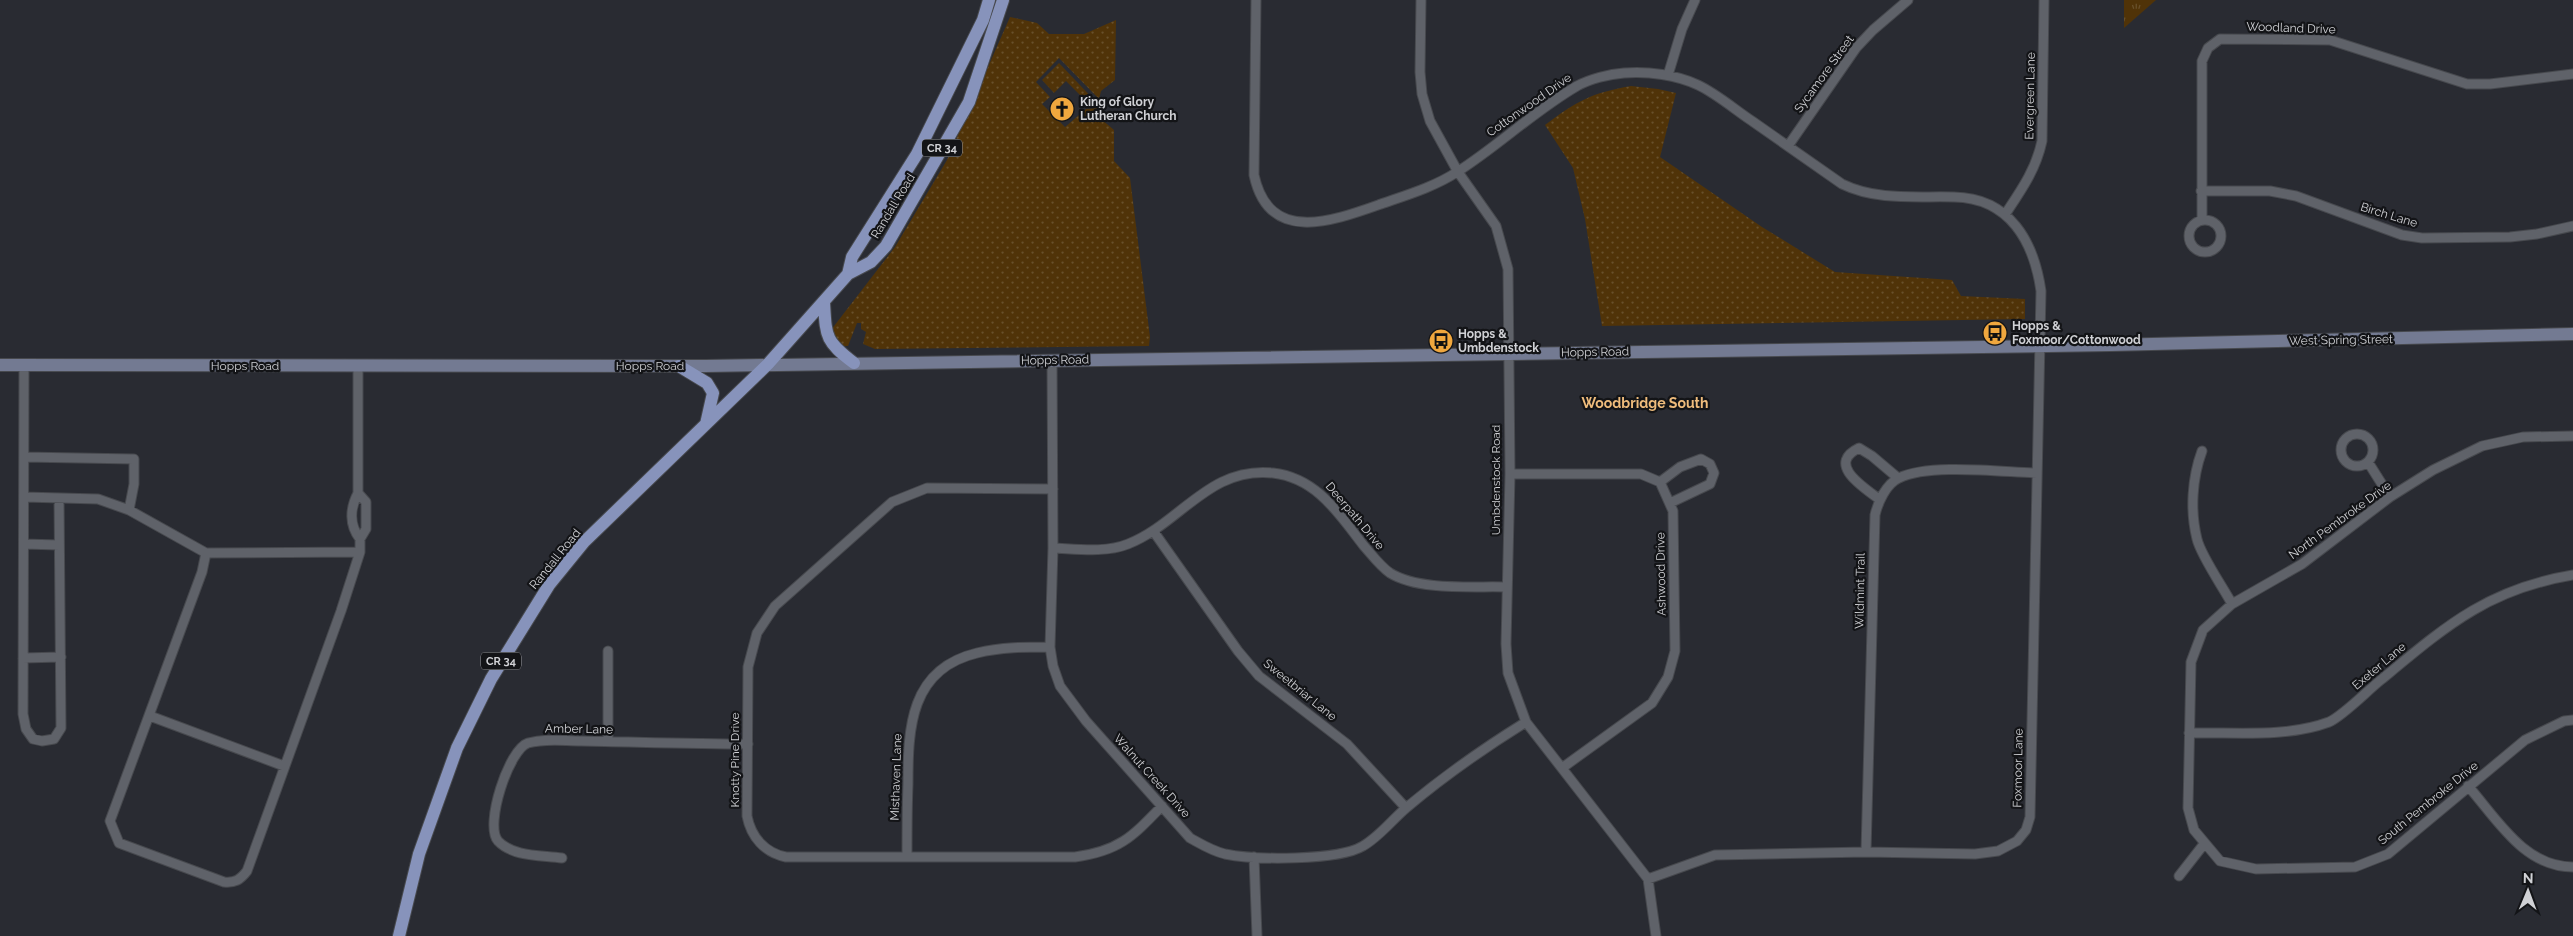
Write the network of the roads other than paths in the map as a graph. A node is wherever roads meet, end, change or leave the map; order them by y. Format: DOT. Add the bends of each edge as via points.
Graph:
graph roads {
  1 [pos="989,0"];
  2 [pos="1003,0"];
  3 [pos="1256,0"];
  4 [pos="1422,0"];
  5 [pos="1695,0"];
  6 [pos="1908,0"];
  7 [pos="2044,0"];
  8 [pos="2573,74"];
  9 [pos="1668,75"];
  10 [pos="1788,146"];
  11 [pos="1458,172"];
  12 [pos="2201,191"];
  13 [pos="2006,213"];
  14 [pos="2202,220"];
  15 [pos="2573,226"];
  16 [pos="848,274"];
  17 [pos="824,302"];
  18 [pos="2573,334"];
  19 [pos="2110,345"];
  20 [pos="2039,346"];
  21 [pos="1508,354"];
  22 [pos="1052,360"];
  23 [pos="854,363"];
  24 [pos="768,364"];
  25 [pos="0,366"];
  26 [pos="24,366"];
  27 [pos="358,366"];
  28 [pos="679,366"];
  29 [pos="706,424"];
  30 [pos="2573,436"];
  31 [pos="2202,451"];
  32 [pos="24,457"];
  33 [pos="2368,462"];
  34 [pos="2037,473"];
  35 [pos="1510,474"];
  36 [pos="1898,478"];
  37 [pos="1660,482"];
  38 [pos="1052,489"];
  39 [pos="358,493"];
  40 [pos="24,497"];
  41 [pos="2390,497"];
  42 [pos="59,498"];
  43 [pos="1879,499"];
  44 [pos="1670,503"];
  45 [pos="130,510"];
  46 [pos="1154,532"];
  47 [pos="360,539"];
  48 [pos="24,544"];
  49 [pos="59,545"];
  50 [pos="1053,548"];
  51 [pos="360,552"];
  52 [pos="206,554"];
  53 [pos="2573,576"];
  54 [pos="1506,587"];
  55 [pos="2232,604"];
  56 [pos="1050,647"];
  57 [pos="608,651"];
  58 [pos="61,657"];
  59 [pos="23,658"];
  60 [pos="150,716"];
  61 [pos="2573,720"];
  62 [pos="1526,722"];
  63 [pos="2190,733"];
  64 [pos="608,741"];
  65 [pos="748,744"];
  66 [pos="284,766"];
  67 [pos="1562,768"];
  68 [pos="2468,786"];
  69 [pos="1162,806"];
  70 [pos="1406,808"];
  71 [pos="2204,844"];
  72 [pos="1866,852"];
  73 [pos="907,856"];
  74 [pos="1254,857"];
  75 [pos="562,858"];
  76 [pos="2573,867"];
  77 [pos="2179,876"];
  78 [pos="1648,879"];
  79 [pos="399,936"];
  80 [pos="1257,936"];
  81 [pos="1656,936"];
  1 -- 16 [label="main road, Randall Road / CR 34" via="983,20 917,154 852,257"];
  2 -- 16 [label="main road, Randall Road / CR 34" via="969,102 886,246 871,262"];
  3 -- 11 [label="street, Cottonwood Drive" via="1254,175 1258,193 1271,211 1294,222 1331,221 1418,192"];
  4 -- 11 [label="street, Umbdenstock Road" via="1422,94 1430,122"];
  5 -- 9 [label="street"];
  6 -- 10 [label="street, Sycamore Street" via="1856,48"];
  7 -- 13 [label="street, Evergreen Lane" via="2042,141 2038,161"];
  8 -- 12 [label="street, Woodland Drive" via="2467,84 2330,40 2220,39 2208,48 2202,61"];
  9 -- 10 [label="street, Cottonwood Drive" via="1698,85"];
  9 -- 11 [label="street, Cottonwood Drive" via="1624,73 1579,85"];
  10 -- 13 [label="street, Cottonwood Drive" via="1858,192 1878,196 1956,197"];
  11 -- 21 [label="street, Umbdenstock Road" via="1496,226 1504,249 1509,289"];
  12 -- 14 [label="street, Woodland Drive"];
  12 -- 15 [label="street, Birch Lane" via="2270,191 2296,196 2402,235 2422,238 2510,237"];
  13 -- 20 [label="street" via="2026,240 2038,269 2041,291"];
  16 -- 17 [label="main road, Randall Road / CR 34"];
  17 -- 23 [label="main road" via="826,334"];
  17 -- 24 [label="main road, Randall Road / CR 34"];
  18 -- 19 [label="main road, West Spring Street"];
  19 -- 20 [label="main road, Hopps Road"];
  20 -- 21 [label="main road, Hopps Road"];
  20 -- 34 [label="street, Foxmoor Lane"];
  21 -- 22 [label="main road, Hopps Road"];
  21 -- 35 [label="street, Umbdenstock Road"];
  22 -- 23 [label="main road, Hopps Road"];
  22 -- 38 [label="street, Walnut Creek Drive"];
  23 -- 24 [label="main road, Hopps Road"];
  24 -- 28 [label="main road, Hopps Road"];
  24 -- 29 [label="main road, Randall Road / CR 34"];
  25 -- 26 [label="main road, Hopps Road"];
  26 -- 27 [label="main road, Hopps Road"];
  26 -- 32 [label="street"];
  27 -- 28 [label="main road, Hopps Road"];
  27 -- 39 [label="street"];
  28 -- 29 [label="main road" via="707,383 713,394"];
  29 -- 79 [label="main road, Randall Road / CR 34" via="584,542 550,584 510,645 474,711 443,783 419,854"];
  30 -- 41 [label="street, North Pembroke Drive" via="2522,437 2482,446 2433,470"];
  31 -- 55 [label="street" via="2194,472 2197,540"];
  32 -- 40 [label="street"];
  32 -- 45 [label="street" via="134,458"];
  33 -- 41 [label="street"];
  34 -- 36 [label="street" via="1928,470"];
  34 -- 72 [label="street, Foxmoor Lane" via="2030,817 2026,830 2017,841 1998,851 1976,854"];
  35 -- 37 [label="street" via="1642,474"];
  35 -- 54 [label="street, Umbdenstock Road"];
  36 -- 43 [label="street"];
  36 -- 43 [label="street" via="1859,448 1850,453 1846,458 1847,470"];
  37 -- 44 [label="street, Ashwood Drive"];
  37 -- 44 [label="street" via="1701,459 1710,464 1714,473 1710,484"];
  38 -- 50 [label="street, Walnut Creek Drive"];
  38 -- 65 [label="street, Knotty Pine Drive" via="927,488 892,502 775,606 757,633 748,667"];
  39 -- 47 [label="street" via="352,503 352,529"];
  39 -- 47 [label="street" via="366,502 366,530"];
  40 -- 42 [label="street"];
  40 -- 48 [label="street"];
  41 -- 55 [label="street, North Pembroke Drive" via="2302,564"];
  42 -- 45 [label="street" via="98,499"];
  42 -- 49 [label="street"];
  43 -- 72 [label="street, Wildmint Trail" via="1875,515"];
  44 -- 67 [label="street, Ashwood Drive" via="1673,511 1675,651 1668,677 1652,703"];
  45 -- 52 [label="street"];
  46 -- 50 [label="street, Deerpath Drive" via="1126,545 1106,549"];
  46 -- 54 [label="street, Deerpath Drive" via="1195,498 1229,477 1251,472 1273,473 1313,486 1390,573 1432,584"];
  46 -- 70 [label="street, Sweetbriar Lane" via="1238,651 1260,676 1347,744"];
  47 -- 51 [label="street"];
  48 -- 49 [label="street"];
  48 -- 59 [label="street"];
  49 -- 58 [label="street"];
  50 -- 56 [label="street, Walnut Creek Drive"];
  51 -- 52 [label="street"];
  51 -- 66 [label="street"];
  52 -- 60 [label="street"];
  53 -- 63 [label="street, Exeter Lane" via="2540,581 2494,598 2446,626 2331,721 2301,731"];
  54 -- 62 [label="street, Umbdenstock Road" via="1508,673"];
  55 -- 63 [label="street, North Pembroke Drive" via="2203,630 2191,662"];
  56 -- 69 [label="street, Walnut Creek Drive" via="1060,686 1086,721"];
  56 -- 73 [label="street, Misthaven Lane" via="978,653 960,658 943,668 928,685 912,717 908,737"];
  57 -- 64 [label="street"];
  58 -- 59 [label="street"];
  58 -- 59 [label="street" via="62,728 54,739 42,741 33,739 26,729"];
  60 -- 66 [label="street"];
  60 -- 66 [label="street" via="110,821 119,843 129,848 224,882 241,879 247,872"];
  61 -- 68 [label="street, South Pembroke Drive" via="2564,721 2525,740"];
  62 -- 67 [label="street, Umbdenstock Road"];
  62 -- 70 [label="street, Walnut Creek Drive" via="1483,749"];
  63 -- 71 [label="street, South Pembroke Drive" via="2188,808 2194,830"];
  64 -- 65 [label="street, Amber Lane"];
  64 -- 75 [label="street, Amber Lane" via="537,741 516,751 511,762 492,822 497,840 510,850 523,854"];
  65 -- 73 [label="street, Knotty Pine Drive" via="749,826 759,843 775,855"];
  67 -- 78 [label="street, Umbdenstock Road"];
  68 -- 71 [label="street, South Pembroke Drive" via="2388,854 2355,867 2256,870 2220,861"];
  68 -- 76 [label="street" via="2520,846 2543,862"];
  69 -- 73 [label="street, Knotty Pine Drive" via="1134,834 1109,851 1093,855"];
  69 -- 74 [label="street, Walnut Creek Drive" via="1190,838 1206,847 1224,854"];
  70 -- 74 [label="street, Walnut Creek Drive" via="1365,845 1348,853"];
  71 -- 77 [label="street"];
  72 -- 78 [label="street, Foxmoor Lane" via="1715,854"];
  74 -- 80 [label="street"];
  78 -- 81 [label="street, Umbdenstock Road"];
}
